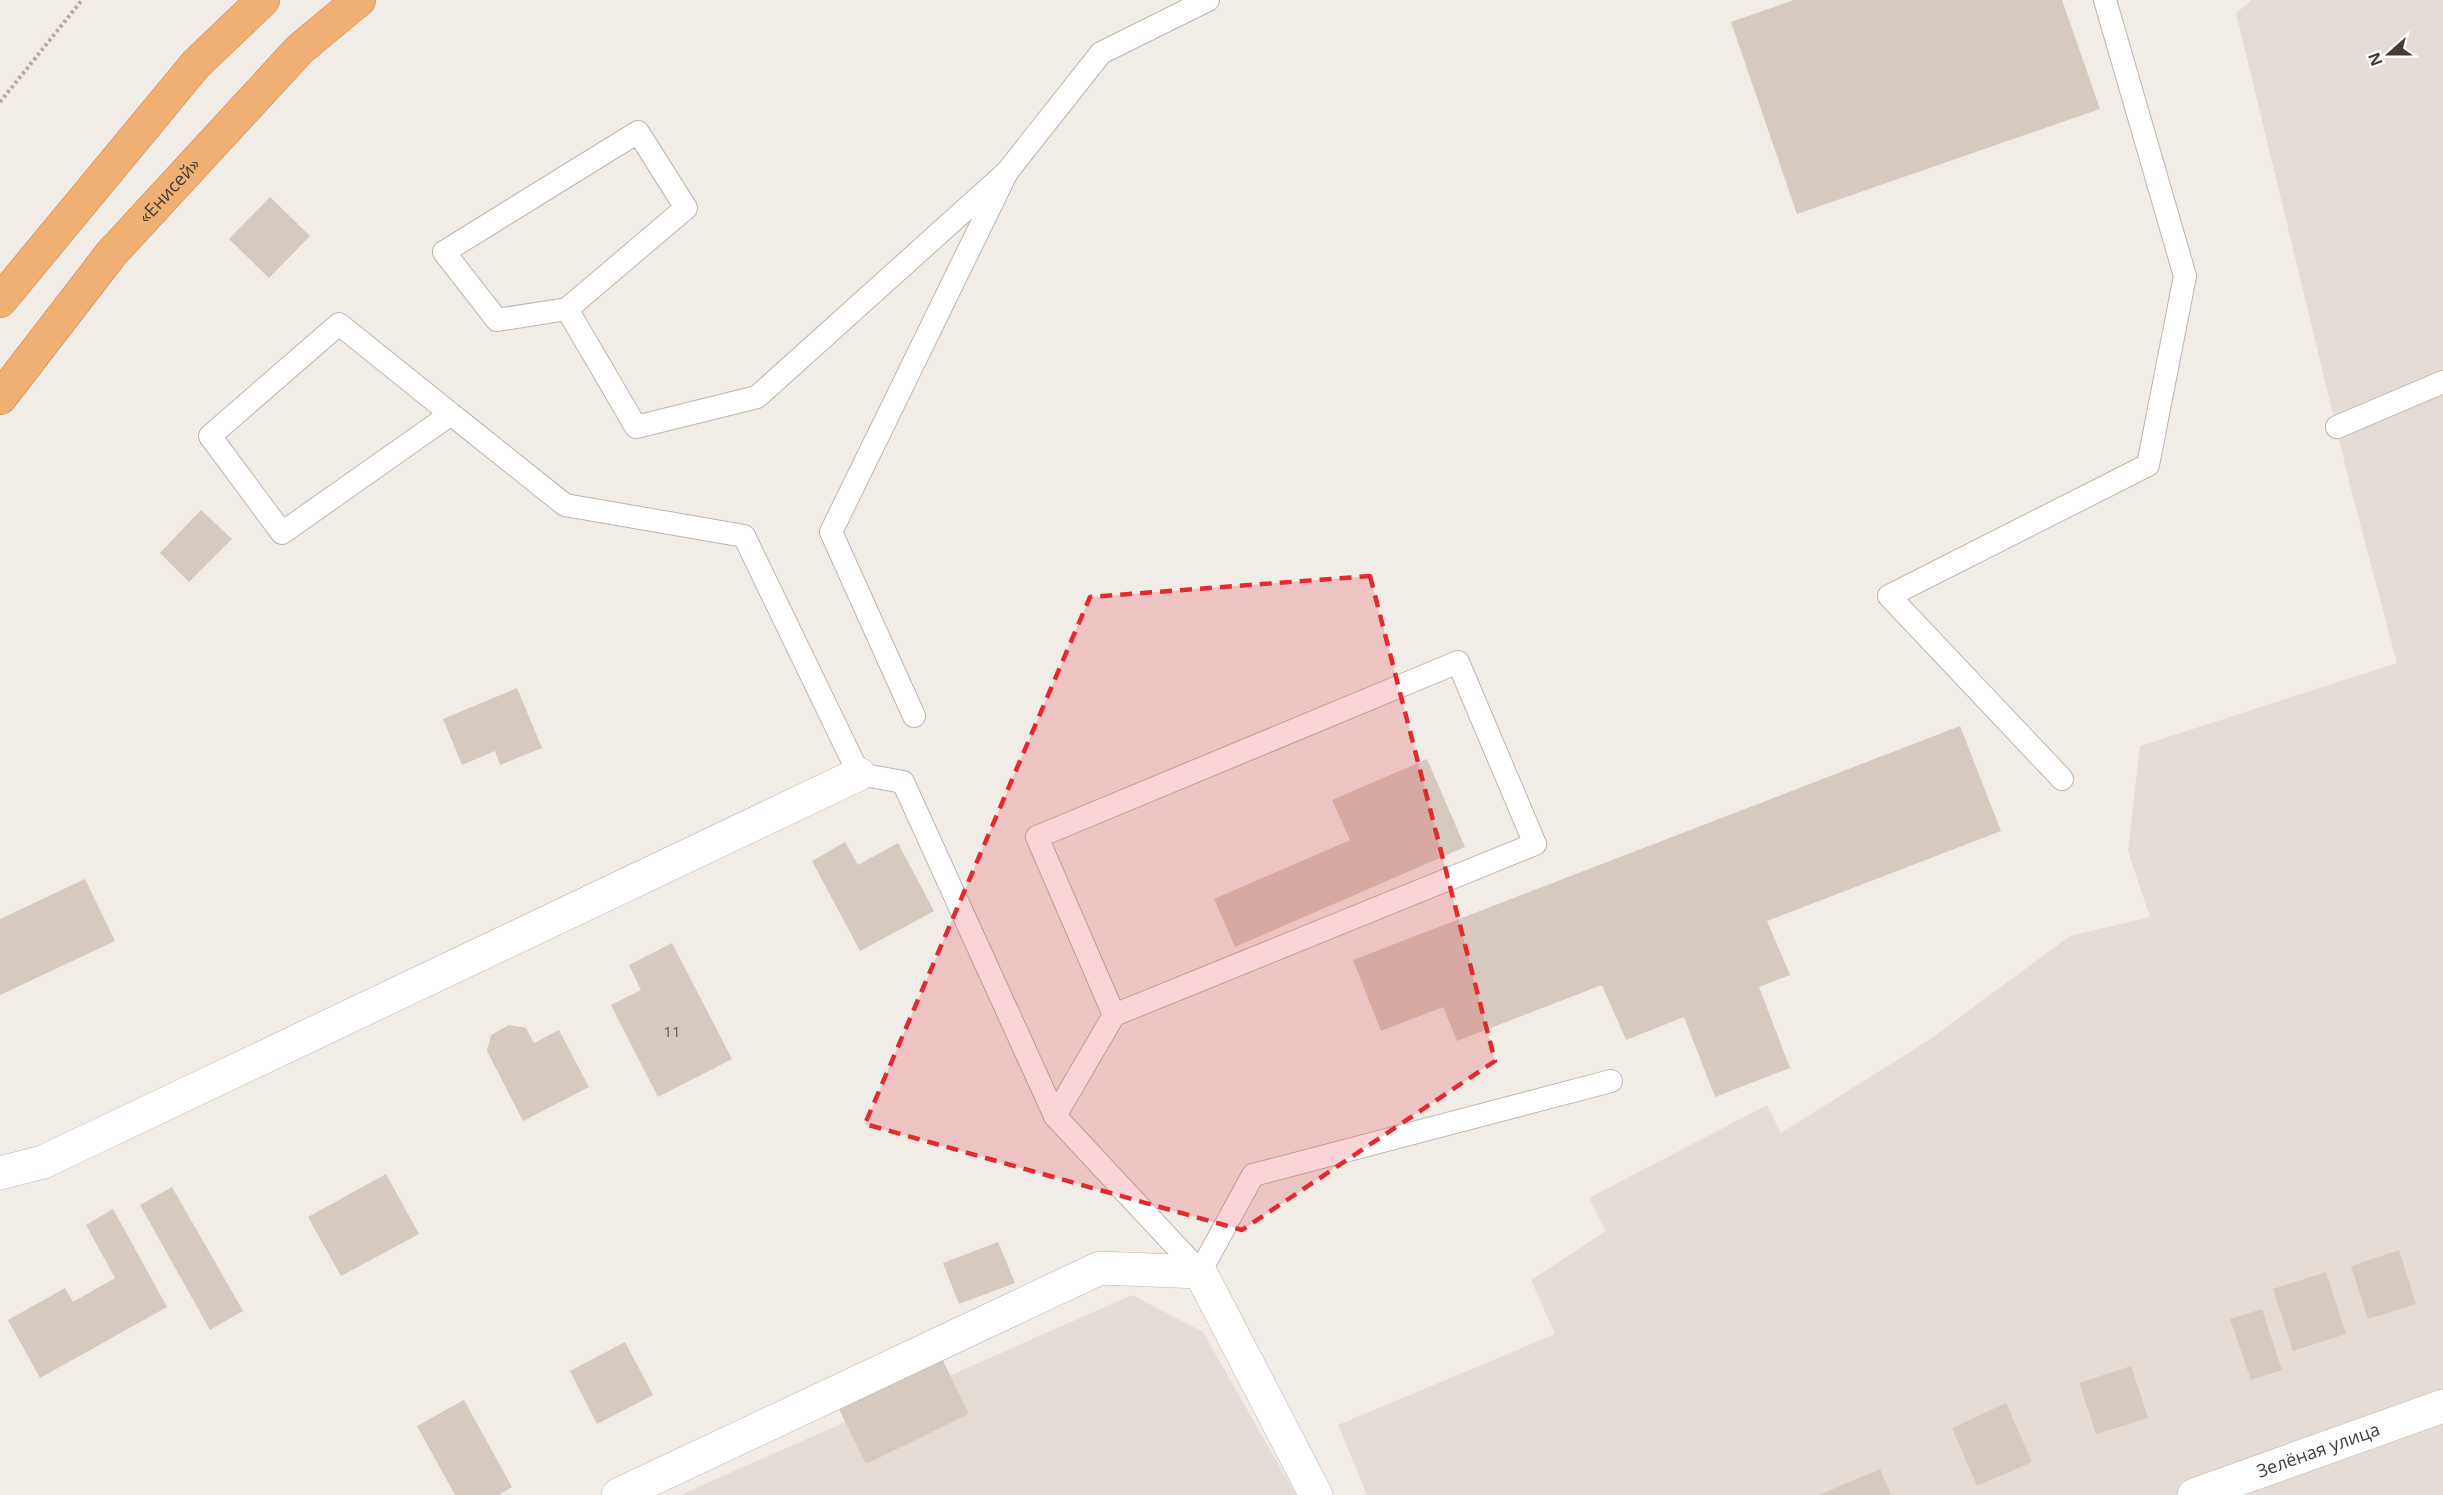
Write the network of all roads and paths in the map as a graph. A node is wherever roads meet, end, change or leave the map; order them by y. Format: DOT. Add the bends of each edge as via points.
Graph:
graph roads {
  1 [pos="82,0"];
  2 [pos="263,0"];
  3 [pos="359,0"];
  4 [pos="1208,0"];
  5 [pos="2105,0"];
  6 [pos="0,102"];
  7 [pos="1007,172"];
  8 [pos="0,301"];
  9 [pos="567,309"];
  10 [pos="2443,382"];
  11 [pos="0,398"];
  12 [pos="451,414"];
  13 [pos="2337,427"];
  14 [pos="914,716"];
  15 [pos="859,774"];
  16 [pos="2061,779"];
  17 [pos="1114,1015"];
  18 [pos="1611,1081"];
  19 [pos="1055,1116"];
  20 [pos="0,1173"];
  21 [pos="1200,1272"];
  22 [pos="2443,1406"];
  23 [pos="618,1495"];
  24 [pos="1316,1495"];
  25 [pos="2194,1495"];
  1 -- 6 [label="path"];
  2 -- 8 [label="highway" via="196,64"];
  3 -- 11 [label="highway, «Енисей»" via="300,49 111,254"];
  4 -- 7 [label="lane" via="1101,53"];
  5 -- 16 [label="lane" via="2185,276 2148,465 1889,596"];
  7 -- 9 [label="lane" via="757,397 636,427"];
  7 -- 14 [label="lane" via="831,532"];
  9 -- 9 [label="lane" via="496,320 444,252 638,132 686,208"];
  10 -- 13 [label="lane"];
  12 -- 12 [label="lane" via="282,533 210,436 339,324"];
  12 -- 15 [label="lane" via="565,505 744,536"];
  15 -- 19 [label="lane" via="903,782"];
  15 -- 20 [label="street" via="43,1162"];
  17 -- 17 [label="lane" via="1535,844 1458,662 1037,837"];
  17 -- 19 [label="lane"];
  18 -- 21 [label="lane" via="1253,1175"];
  19 -- 21 [label="lane"];
  21 -- 23 [label="street" via="1100,1268"];
  21 -- 24 [label="street"];
  22 -- 25 [label="street, Зелёная улица"];
}
